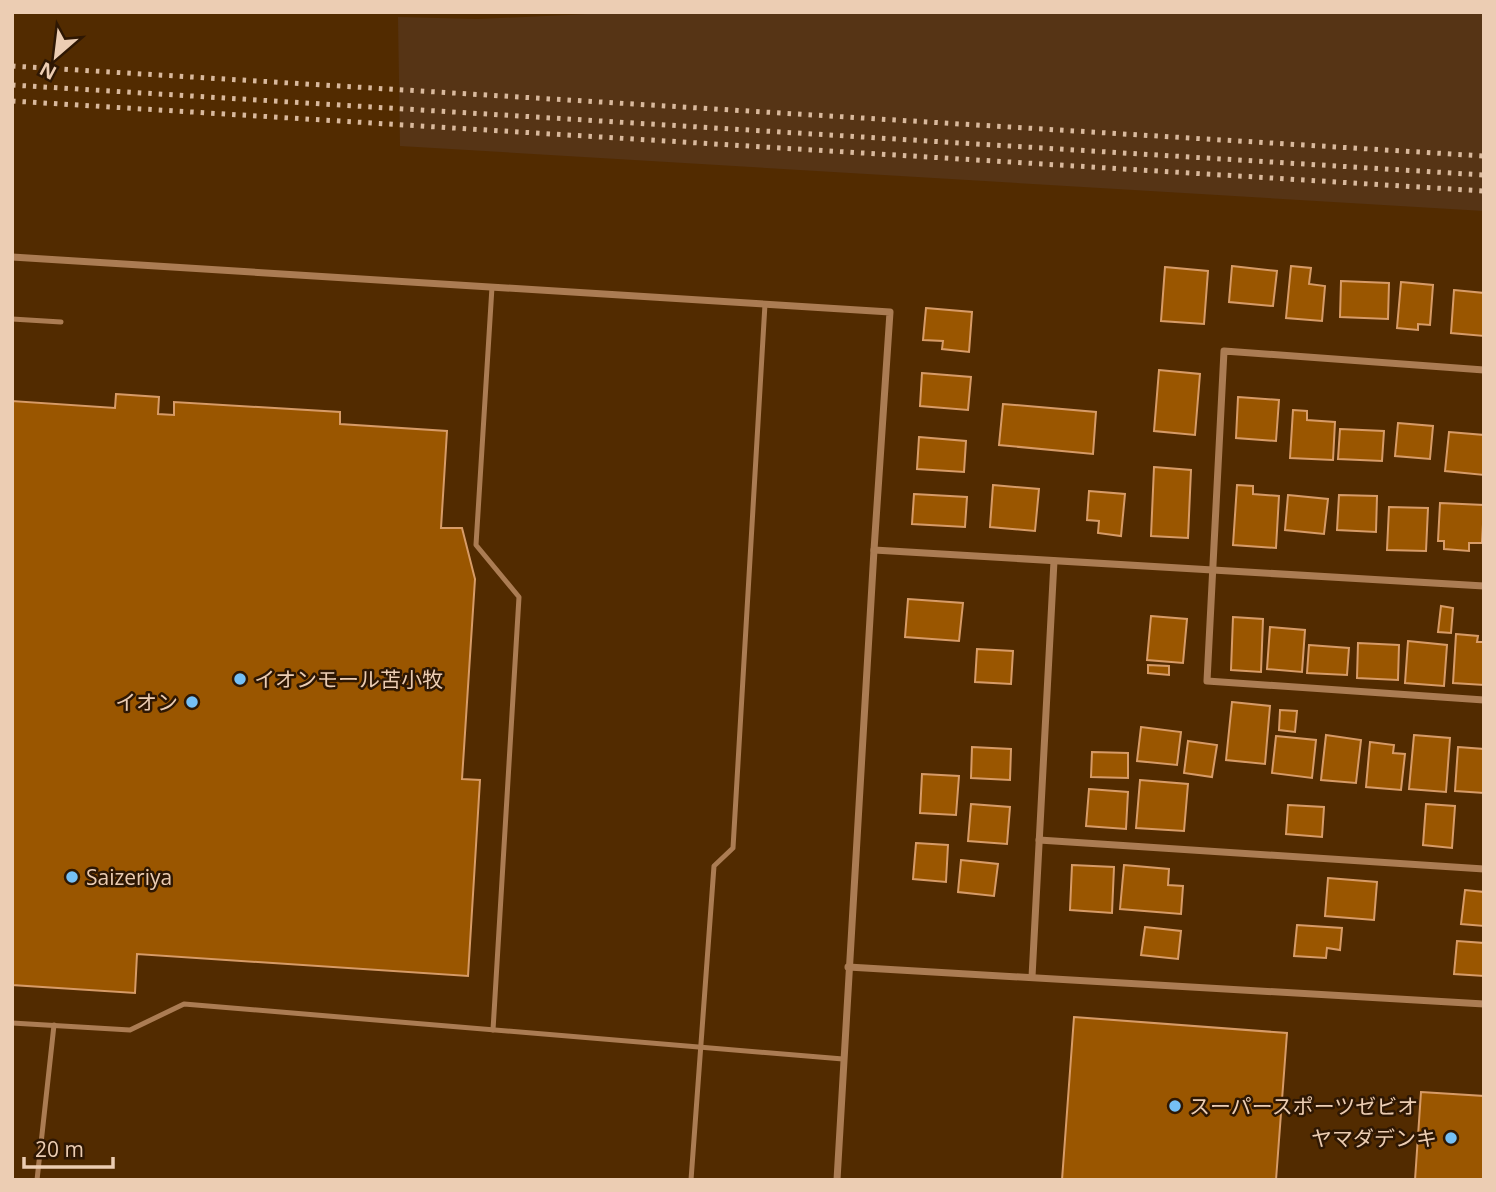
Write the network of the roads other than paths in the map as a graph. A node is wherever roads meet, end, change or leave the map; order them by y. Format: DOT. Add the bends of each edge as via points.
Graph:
graph roads {
  1 [pos="12,257"];
  2 [pos="492,287"];
  3 [pos="765,304"];
  4 [pos="12,319"];
  5 [pos="61,322"];
  6 [pos="1484,370"];
  7 [pos="874,550"];
  8 [pos="1054,561"];
  9 [pos="1211,570"];
  10 [pos="1484,586"];
  11 [pos="1484,700"];
  12 [pos="1039,840"];
  13 [pos="1484,869"];
  14 [pos="848,967"];
  15 [pos="1032,977"];
  16 [pos="1484,1004"];
  17 [pos="12,1023"];
  18 [pos="54,1024"];
  19 [pos="493,1030"];
  20 [pos="702,1047"];
  21 [pos="843,1059"];
  22 [pos="37,1180"];
  23 [pos="691,1180"];
  24 [pos="837,1180"];
  1 -- 2 [label="street"];
  2 -- 3 [label="street"];
  2 -- 19 [label="lane" via="476,545 519,597"];
  3 -- 7 [label="street" via="890,312"];
  3 -- 20 [label="lane" via="733,848 713,866"];
  4 -- 5 [label="lane"];
  6 -- 9 [label="street" via="1224,351"];
  7 -- 8 [label="street"];
  7 -- 14 [label="street"];
  8 -- 9 [label="street"];
  8 -- 12 [label="street"];
  9 -- 10 [label="street"];
  9 -- 11 [label="street" via="1207,681"];
  12 -- 13 [label="street"];
  12 -- 15 [label="street"];
  14 -- 15 [label="street"];
  14 -- 21 [label="street"];
  15 -- 16 [label="street"];
  17 -- 18 [label="lane"];
  18 -- 19 [label="lane" via="130,1030 184,1004"];
  18 -- 22 [label="lane"];
  19 -- 20 [label="lane"];
  20 -- 21 [label="lane"];
  20 -- 23 [label="lane"];
  21 -- 24 [label="street"];
}
